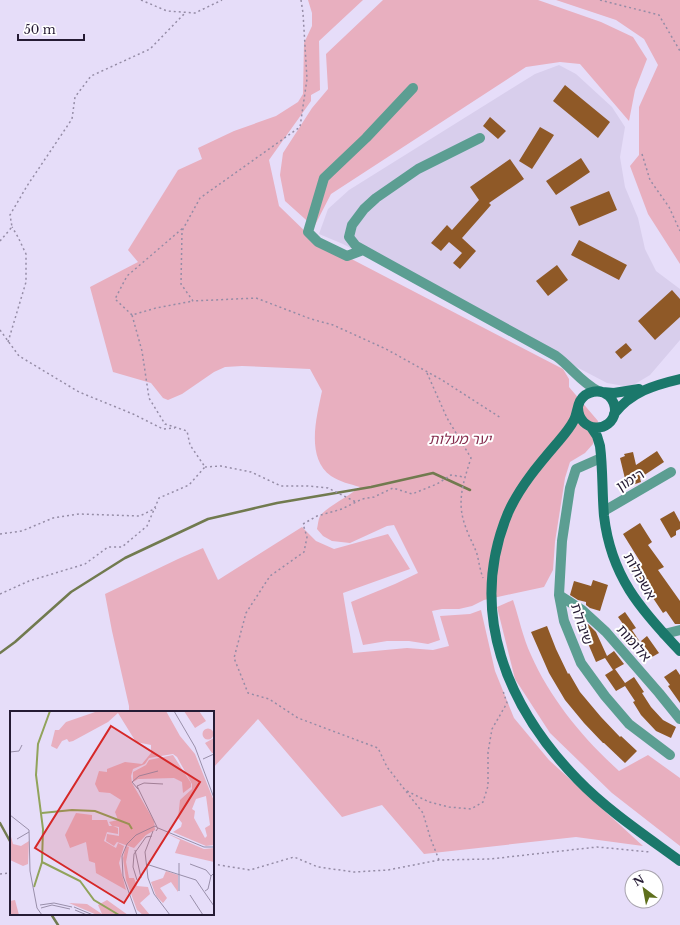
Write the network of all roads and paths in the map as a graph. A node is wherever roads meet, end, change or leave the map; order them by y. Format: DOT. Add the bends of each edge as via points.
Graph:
graph roads {
  1 [pos="140,0"];
  2 [pos="222,0"];
  3 [pos="301,0"];
  4 [pos="600,0"];
  5 [pos="186,12"];
  6 [pos="680,51"];
  7 [pos="412,88"];
  8 [pos="480,138"];
  9 [pos="642,154"];
  10 [pos="12,227"];
  11 [pos="184,227"];
  12 [pos="680,231"];
  13 [pos="0,241"];
  14 [pos="363,250"];
  15 [pos="193,301"];
  16 [pos="132,315"];
  17 [pos="0,330"];
  18 [pos="8,342"];
  19 [pos="571,370"];
  20 [pos="427,372"];
  21 [pos="680,379"];
  22 [pos="651,387"];
  23 [pos="599,392"];
  24 [pos="579,406"];
  25 [pos="612,417"];
  26 [pos="501,418"];
  27 [pos="590,427"];
  28 [pos="176,428"];
  29 [pos="564,436"];
  30 [pos="600,455"];
  31 [pos="205,467"];
  32 [pos="671,472"];
  33 [pos="464,477"];
  34 [pos="356,502"];
  35 [pos="156,508"];
  36 [pos="604,512"];
  37 [pos="0,534"];
  38 [pos="491,592"];
  39 [pos="0,594"];
  40 [pos="559,595"];
  41 [pos="680,630"];
  42 [pos="664,634"];
  43 [pos="680,652"];
  44 [pos="503,690"];
  45 [pos="680,719"];
  46 [pos="670,755"];
  47 [pos="405,790"];
  48 [pos="670,854"];
  49 [pos="439,860"];
  50 [pos="680,861"];
  51 [pos="214,864"];
  52 [pos="10,873"];
  53 [pos="0,874"];
  1 -- 5 [label="path" via="167,11"];
  2 -- 5 [label="path" via="195,13"];
  3 -- 11 [label="path" via="304,13 307,79 300,127 200,198"];
  4 -- 6 [label="path" via="659,15"];
  5 -- 10 [label="path" via="150,49 91,76 75,96 72,119 10,215"];
  7 -- 14 [label="street" via="366,138 324,178 308,232 318,242 347,256"];
  8 -- 14 [label="street" via="418,169 364,209 352,225 349,237"];
  9 -- 12 [label="path" via="650,180 669,208"];
  10 -- 13 [label="path"];
  10 -- 18 [label="path" via="26,254 26,282"];
  11 -- 15 [label="path" via="181,284"];
  11 -- 16 [label="path" via="127,276 115,299"];
  14 -- 19 [label="street" via="552,354"];
  15 -- 16 [label="path"];
  15 -- 20 [label="path" via="256,298 333,325 386,349"];
  16 -- 28 [label="path" via="142,351 149,398 165,424"];
  17 -- 18 [label="path"];
  18 -- 28 [label="path" via="19,356 79,392 163,429"];
  19 -- 23 [label="street" via="586,385"];
  19 -- 24 [label="street" via="580,387"];
  20 -- 26 [label="path"];
  20 -- 33 [label="path" via="447,418 471,458"];
  21 -- 22 [label="street, אשכולות"];
  22 -- 23 [label="street, אשכולות"];
  22 -- 25 [label="street, אשכולות" via="631,397"];
  23 -- 24 [label="street" via="587,394"];
  23 -- 25 [label="street" via="612,400 615,408"];
  24 -- 27 [label="street" via="581,419"];
  24 -- 29 [label="street" via="574,421"];
  25 -- 27 [label="street" via="601,427"];
  25 -- 30 [label="street, אשכולות" via="603,435"];
  27 -- 29 [label="street" via="576,428"];
  27 -- 30 [label="street, אשכולות" via="598,438"];
  28 -- 31 [label="path" via="187,431 190,445"];
  29 -- 38 [label="street" via="531,473 509,512 496,552"];
  30 -- 36 [label="street, אשכולות"];
  30 -- 40 [label="street, שיבולת" via="576,469 570,488 562,541"];
  31 -- 34 [label="path" via="221,466 251,472 281,486 328,488"];
  31 -- 35 [label="path" via="189,485 160,498"];
  32 -- 36 [label="street, רימון"];
  33 -- 34 [label="path" via="451,475 412,494 393,488"];
  33 -- 38 [label="path" via="460,505 465,527 477,553 481,573"];
  34 -- 47 [label="path" via="317,516 303,524 307,537 304,552 270,576 246,613 234,658 248,693 269,699 298,718 378,748 387,767"];
  35 -- 37 [label="path" via="140,516 79,514 53,518 22,531"];
  35 -- 39 [label="path" via="147,526 122,548 108,547 84,564 29,581"];
  36 -- 42 [label="street, אשכולות" via="607,535 618,570 640,606"];
  38 -- 48 [label="street" via="494,632 505,672 523,710 548,747 578,781"];
  40 -- 45 [label="street, אלומות" via="582,610 606,632"];
  40 -- 46 [label="street, שיבולת" via="564,621 581,663 629,724"];
  41 -- 42 [label="street"];
  42 -- 43 [label="street, אשכולות"];
  44 -- 47 [label="path" via="507,703 492,729 488,752 488,786 483,802 471,809 448,807 429,802"];
  47 -- 49 [label="path" via="423,813"];
  48 -- 49 [label="path" via="597,847 490,859"];
  48 -- 50 [label="street"];
  49 -- 51 [label="path" via="388,870 354,872 318,867 294,857 250,870"];
  52 -- 53 [label="path"];
}
